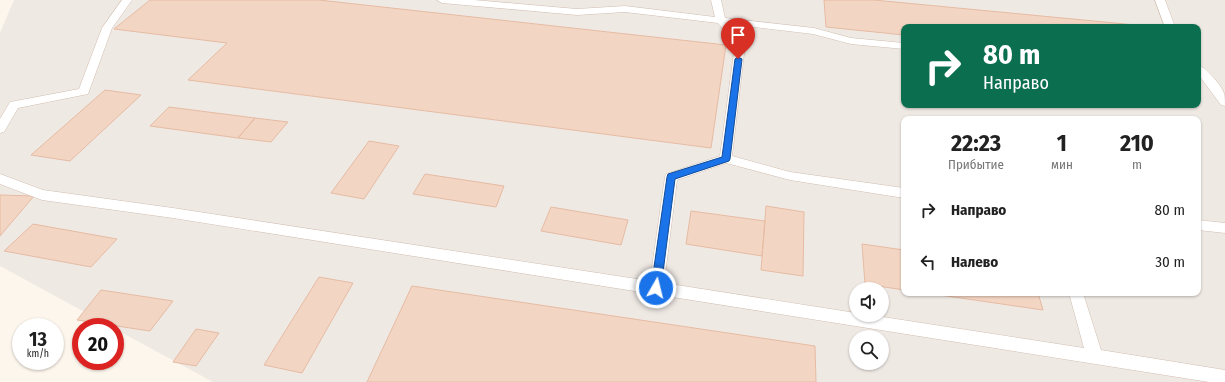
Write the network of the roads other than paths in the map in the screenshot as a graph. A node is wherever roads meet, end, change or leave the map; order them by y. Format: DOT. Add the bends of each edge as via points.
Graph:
graph roads {
  1 [pos="127,0"];
  2 [pos="442,0"];
  3 [pos="716,0"];
  4 [pos="1160,0"];
  5 [pos="721,20"];
  6 [pos="1169,24"];
  7 [pos="901,46"];
  8 [pos="1201,71"];
  9 [pos="1201,80"];
  10 [pos="1210,81"];
  11 [pos="1225,82"];
  12 [pos="1225,102"];
  13 [pos="0,129"];
  14 [pos="726,159"];
  15 [pos="0,179"];
  16 [pos="901,193"];
  17 [pos="1201,225"];
  18 [pos="1225,228"];
  19 [pos="656,288"];
  20 [pos="1077,296"];
  21 [pos="1095,357"];
  22 [pos="1225,377"];
  1 -- 13 [label="lane" via="107,28 84,92 14,105"];
  2 -- 5 [label="lane" via="577,12 625,10"];
  3 -- 5 [label="lane"];
  4 -- 6 [label="lane"];
  5 -- 7 [label="lane" via="814,31 850,41"];
  5 -- 14 [label="lane" via="740,45"];
  8 -- 10 [label="lane"];
  9 -- 10 [label="lane"];
  10 -- 11 [label="lane"];
  10 -- 12 [label="lane"];
  14 -- 16 [label="lane" via="790,176"];
  14 -- 19 [label="lane" via="671,177"];
  15 -- 19 [label="lane" via="42,195"];
  17 -- 18 [label="lane"];
  19 -- 21 [label="lane"];
  20 -- 21 [label="lane"];
  21 -- 22 [label="lane"];
}
